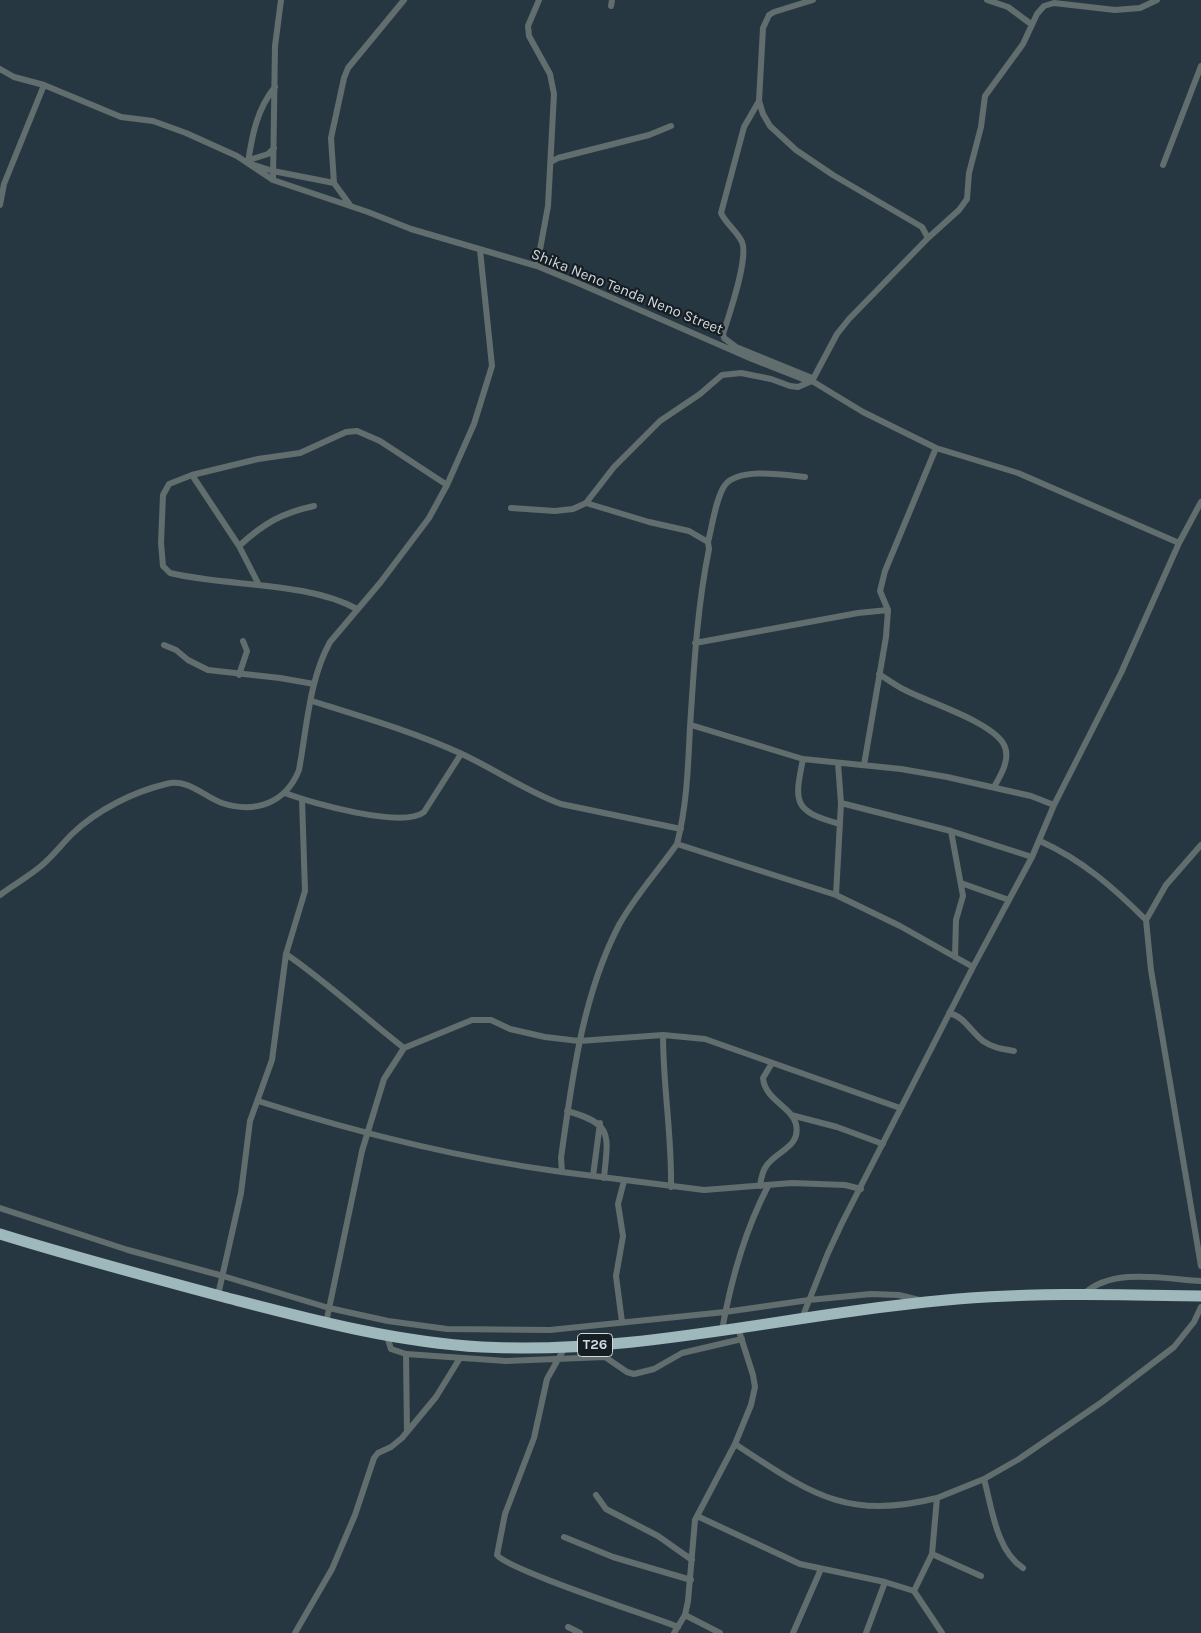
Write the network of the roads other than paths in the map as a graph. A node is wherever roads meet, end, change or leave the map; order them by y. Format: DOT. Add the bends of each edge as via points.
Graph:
graph roads {
  1 [pos="281,0"];
  2 [pos="404,0"];
  3 [pos="540,0"];
  4 [pos="813,0"];
  5 [pos="987,0"];
  6 [pos="1157,0"];
  7 [pos="1087,3"];
  8 [pos="1031,24"];
  9 [pos="1201,66"];
  10 [pos="0,69"];
  11 [pos="44,85"];
  12 [pos="275,87"];
  13 [pos="759,101"];
  14 [pos="671,126"];
  15 [pos="274,148"];
  16 [pos="247,161"];
  17 [pos="551,162"];
  18 [pos="1163,165"];
  19 [pos="273,171"];
  20 [pos="273,180"];
  21 [pos="334,183"];
  22 [pos="0,205"];
  23 [pos="350,205"];
  24 [pos="928,238"];
  25 [pos="480,250"];
  26 [pos="537,266"];
  27 [pos="813,380"];
  28 [pos="936,448"];
  29 [pos="192,475"];
  30 [pos="805,478"];
  31 [pos="447,485"];
  32 [pos="1201,502"];
  33 [pos="586,503"];
  34 [pos="314,506"];
  35 [pos="511,508"];
  36 [pos="708,542"];
  37 [pos="1179,543"];
  38 [pos="239,546"];
  39 [pos="259,585"];
  40 [pos="357,609"];
  41 [pos="888,610"];
  42 [pos="243,641"];
  43 [pos="695,643"];
  44 [pos="164,645"];
  45 [pos="879,674"];
  46 [pos="239,675"];
  47 [pos="314,684"];
  48 [pos="312,701"];
  49 [pos="690,725"];
  50 [pos="461,754"];
  51 [pos="803,759"];
  52 [pos="838,763"];
  53 [pos="864,766"];
  54 [pos="994,787"];
  55 [pos="285,793"];
  56 [pos="302,800"];
  57 [pos="841,803"];
  58 [pos="1054,805"];
  59 [pos="840,824"];
  60 [pos="681,828"];
  61 [pos="951,831"];
  62 [pos="1040,841"];
  63 [pos="677,844"];
  64 [pos="1201,845"];
  65 [pos="1032,857"];
  66 [pos="960,883"];
  67 [pos="0,895"];
  68 [pos="836,895"];
  69 [pos="1009,900"];
  70 [pos="1146,920"];
  71 [pos="286,954"];
  72 [pos="955,957"];
  73 [pos="973,967"];
  74 [pos="949,1014"];
  75 [pos="663,1035"];
  76 [pos="579,1041"];
  77 [pos="404,1048"];
  78 [pos="1014,1051"];
  79 [pos="772,1063"];
  80 [pos="258,1101"];
  81 [pos="900,1108"];
  82 [pos="567,1112"];
  83 [pos="791,1115"];
  84 [pos="600,1123"];
  85 [pos="366,1134"];
  86 [pos="883,1144"];
  87 [pos="562,1172"];
  88 [pos="593,1176"];
  89 [pos="604,1178"];
  90 [pos="624,1181"];
  91 [pos="760,1186"];
  92 [pos="768,1186"];
  93 [pos="670,1187"];
  94 [pos="861,1189"];
  95 [pos="0,1208"];
  96 [pos="0,1234"];
  97 [pos="1201,1266"];
  98 [pos="223,1276"];
  99 [pos="1201,1281"];
  100 [pos="218,1295"];
  101 [pos="1083,1295"];
  102 [pos="1201,1296"];
  103 [pos="809,1300"];
  104 [pos="926,1302"];
  105 [pos="1201,1306"];
  106 [pos="329,1308"];
  107 [pos="725,1312"];
  108 [pos="802,1318"];
  109 [pos="622,1322"];
  110 [pos="326,1323"];
  111 [pos="722,1330"];
  112 [pos="740,1334"];
  113 [pos="387,1336"];
  114 [pos="565,1346"];
  115 [pos="588,1346"];
  116 [pos="406,1354"];
  117 [pos="605,1357"];
  118 [pos="460,1358"];
  119 [pos="558,1358"];
  120 [pos="407,1432"];
  121 [pos="735,1444"];
  122 [pos="984,1479"];
  123 [pos="596,1495"];
  124 [pos="937,1498"];
  125 [pos="697,1516"];
  126 [pos="564,1537"];
  127 [pos="932,1554"];
  128 [pos="692,1560"];
  129 [pos="1024,1568"];
  130 [pos="822,1569"];
  131 [pos="981,1576"];
  132 [pos="691,1580"];
  133 [pos="885,1582"];
  134 [pos="914,1591"];
  135 [pos="685,1615"];
  136 [pos="568,1627"];
  137 [pos="676,1630"];
  138 [pos="295,1633"];
  139 [pos="580,1633"];
  140 [pos="720,1633"];
  141 [pos="793,1633"];
  142 [pos="866,1633"];
  143 [pos="942,1633"];
  1 -- 12 [label="street" via="275,46"];
  2 -- 21 [label="street" via="348,68 344,78 331,138"];
  3 -- 17 [label="street" via="528,26 529,36 552,82"];
  4 -- 13 [label="street" via="769,15 763,28"];
  5 -- 8 [label="street" via="1008,7"];
  6 -- 7 [label="street" via="1140,8 1115,10"];
  7 -- 8 [label="street" via="1044,6"];
  8 -- 24 [label="street" via="1023,44 985,96 981,128 969,173 967,199 960,210"];
  9 -- 18 [label="street"];
  10 -- 11 [label="street, Shika Neno Tenda Neno Street" via="22,80"];
  11 -- 16 [label="street, Shika Neno Tenda Neno Street" via="121,117 148,120 178,130"];
  11 -- 22 [label="street" via="4,184"];
  12 -- 15 [label="street"];
  12 -- 16 [label="street" via="266,98 256,122"];
  13 -- 24 [label="street" via="770,126 796,150 833,176 922,227"];
  13 -- 27 [label="street" via="744,126 721,206 724,220 744,248 741,273 723,334 736,347"];
  14 -- 17 [label="street"];
  15 -- 16 [label="street" via="268,154"];
  15 -- 19 [label="street"];
  16 -- 19 [label="street"];
  16 -- 20 [label="street, Shika Neno Tenda Neno Street"];
  17 -- 26 [label="street" via="548,206"];
  19 -- 20 [label="street"];
  19 -- 21 [label="street"];
  20 -- 23 [label="street, Shika Neno Tenda Neno Street"];
  21 -- 23 [label="street"];
  23 -- 25 [label="street, Shika Neno Tenda Neno Street" via="411,229"];
  24 -- 27 [label="street" via="849,319 837,334"];
  25 -- 26 [label="street, Shika Neno Tenda Neno Street"];
  25 -- 31 [label="street" via="492,366 480,407"];
  26 -- 27 [label="street, Shika Neno Tenda Neno Street" via="752,359 803,380"];
  27 -- 28 [label="street, Shika Neno Tenda Neno Street" via="868,415"];
  27 -- 33 [label="street" via="798,387 741,373 722,374 660,422 614,467"];
  28 -- 37 [label="street, Shika Neno Tenda Neno Street" via="1018,473"];
  28 -- 41 [label="street" via="885,571 880,591"];
  29 -- 31 [label="street" via="258,459 300,453 346,432 357,431 380,441"];
  29 -- 38 [label="street"];
  29 -- 39 [label="street" via="169,484 163,495 163,566 170,573 182,576"];
  30 -- 36 [label="street" via="768,473 731,480 722,493"];
  31 -- 40 [label="street" via="424,525"];
  32 -- 37 [label="street"];
  33 -- 35 [label="street" via="573,509 555,511"];
  33 -- 36 [label="street" via="689,531"];
  34 -- 38 [label="street" via="274,518"];
  36 -- 43 [label="street"];
  37 -- 58 [label="street" via="1120,673"];
  38 -- 39 [label="street"];
  39 -- 40 [label="street" via="339,600"];
  40 -- 47 [label="street" via="330,642"];
  41 -- 43 [label="street" via="858,612"];
  41 -- 45 [label="street"];
  42 -- 46 [label="street" via="247,651"];
  43 -- 49 [label="street"];
  44 -- 46 [label="street" via="208,670"];
  45 -- 53 [label="street"];
  45 -- 54 [label="street" via="904,690 994,733 1004,744 1005,764"];
  46 -- 47 [label="street"];
  47 -- 48 [label="street"];
  48 -- 50 [label="street" via="414,734"];
  48 -- 55 [label="street" via="299,770"];
  49 -- 51 [label="street"];
  49 -- 60 [label="street" via="686,800"];
  50 -- 56 [label="street" via="418,817 382,817"];
  50 -- 60 [label="street" via="561,804"];
  51 -- 52 [label="street"];
  51 -- 59 [label="street" via="797,788 798,802 805,810"];
  52 -- 53 [label="street"];
  52 -- 57 [label="street"];
  53 -- 54 [label="street"];
  54 -- 58 [label="street"];
  55 -- 56 [label="street"];
  55 -- 67 [label="street" via="266,805 245,807 220,802 187,785 167,783 106,808 74,832 37,869"];
  56 -- 71 [label="street" via="304,891"];
  57 -- 59 [label="street"];
  57 -- 61 [label="street"];
  58 -- 62 [label="street"];
  59 -- 68 [label="street"];
  60 -- 63 [label="street"];
  61 -- 65 [label="street"];
  61 -- 66 [label="street"];
  62 -- 65 [label="street"];
  62 -- 70 [label="street" via="1090,868"];
  63 -- 68 [label="street"];
  63 -- 76 [label="street" via="619,926 601,970"];
  64 -- 70 [label="street" via="1166,885"];
  65 -- 69 [label="street"];
  66 -- 69 [label="street"];
  66 -- 72 [label="street" via="963,896 956,920"];
  68 -- 72 [label="street"];
  69 -- 73 [label="street"];
  70 -- 97 [label="street" via="1151,970"];
  71 -- 77 [label="street" via="332,987"];
  71 -- 80 [label="street" via="272,1060"];
  72 -- 73 [label="street"];
  73 -- 74 [label="street"];
  74 -- 78 [label="street" via="957,1016 983,1041"];
  74 -- 81 [label="street"];
  75 -- 76 [label="street"];
  75 -- 79 [label="street" via="714,1041"];
  75 -- 93 [label="street"];
  76 -- 77 [label="street" via="545,1037 483,1018"];
  76 -- 82 [label="street"];
  77 -- 85 [label="street" via="384,1079"];
  79 -- 81 [label="street"];
  79 -- 83 [label="street" via="763,1078 764,1085"];
  80 -- 85 [label="street"];
  80 -- 98 [label="street" via="250,1121 241,1193"];
  81 -- 86 [label="street"];
  82 -- 84 [label="street"];
  82 -- 87 [label="street"];
  83 -- 86 [label="street"];
  83 -- 91 [label="street" via="796,1125 794,1141 768,1163"];
  84 -- 88 [label="street"];
  84 -- 89 [label="street" via="607,1143"];
  85 -- 87 [label="street" via="461,1156"];
  85 -- 106 [label="street"];
  86 -- 94 [label="street"];
  87 -- 88 [label="street"];
  88 -- 89 [label="street"];
  89 -- 90 [label="street"];
  90 -- 93 [label="street"];
  90 -- 109 [label="street" via="618,1204 624,1236 616,1276"];
  91 -- 92 [label="street"];
  91 -- 93 [label="street" via="704,1190"];
  92 -- 94 [label="street" via="816,1183"];
  92 -- 107 [label="street" via="742,1242"];
  94 -- 103 [label="street" via="828,1253"];
  95 -- 98 [label="street" via="128,1250"];
  96 -- 100 [label="highway, T26"];
  98 -- 100 [label="street"];
  98 -- 106 [label="street"];
  99 -- 101 [label="street" via="1112,1279 1099,1282"];
  100 -- 110 [label="highway, T26"];
  101 -- 102 [label="highway, T26"];
  101 -- 104 [label="highway, T26"];
  103 -- 104 [label="street" via="871,1294 899,1295"];
  103 -- 107 [label="street"];
  103 -- 108 [label="street"];
  104 -- 108 [label="highway, T26"];
  105 -- 122 [label="street" via="1194,1322 1174,1347 1140,1375 1063,1430"];
  106 -- 109 [label="street" via="447,1329 550,1330"];
  106 -- 110 [label="street"];
  107 -- 109 [label="street"];
  107 -- 111 [label="street"];
  108 -- 112 [label="highway, T26"];
  110 -- 113 [label="highway, T26"];
  111 -- 112 [label="highway, T26"];
  111 -- 115 [label="highway, T26"];
  112 -- 117 [label="street" via="682,1353 644,1373 627,1372"];
  112 -- 121 [label="street" via="755,1387"];
  113 -- 114 [label="highway, T26" via="484,1347"];
  113 -- 116 [label="street" via="391,1349"];
  114 -- 115 [label="highway, T26"];
  114 -- 119 [label="street"];
  115 -- 117 [label="street"];
  116 -- 118 [label="street"];
  116 -- 120 [label="street"];
  117 -- 119 [label="street"];
  118 -- 119 [label="street"];
  118 -- 120 [label="street" via="436,1397"];
  119 -- 137 [label="street" via="547,1379 534,1438 505,1514 498,1555 503,1561"];
  120 -- 138 [label="street" via="374,1458 332,1569"];
  121 -- 124 [label="street" via="828,1499 856,1505 901,1506"];
  121 -- 125 [label="street"];
  122 -- 124 [label="street"];
  122 -- 129 [label="street" via="1000,1534 1010,1555"];
  123 -- 128 [label="street" via="606,1509 658,1536"];
  124 -- 127 [label="street"];
  125 -- 128 [label="street" via="692,1536"];
  125 -- 130 [label="street" via="800,1564"];
  126 -- 132 [label="street" via="613,1557"];
  127 -- 131 [label="street"];
  127 -- 134 [label="street"];
  128 -- 132 [label="street"];
  130 -- 133 [label="street"];
  130 -- 141 [label="street"];
  132 -- 135 [label="street"];
  133 -- 134 [label="street"];
  133 -- 142 [label="street"];
  134 -- 143 [label="street"];
  135 -- 137 [label="street"];
  135 -- 140 [label="street"];
  136 -- 139 [label="street"];
}
